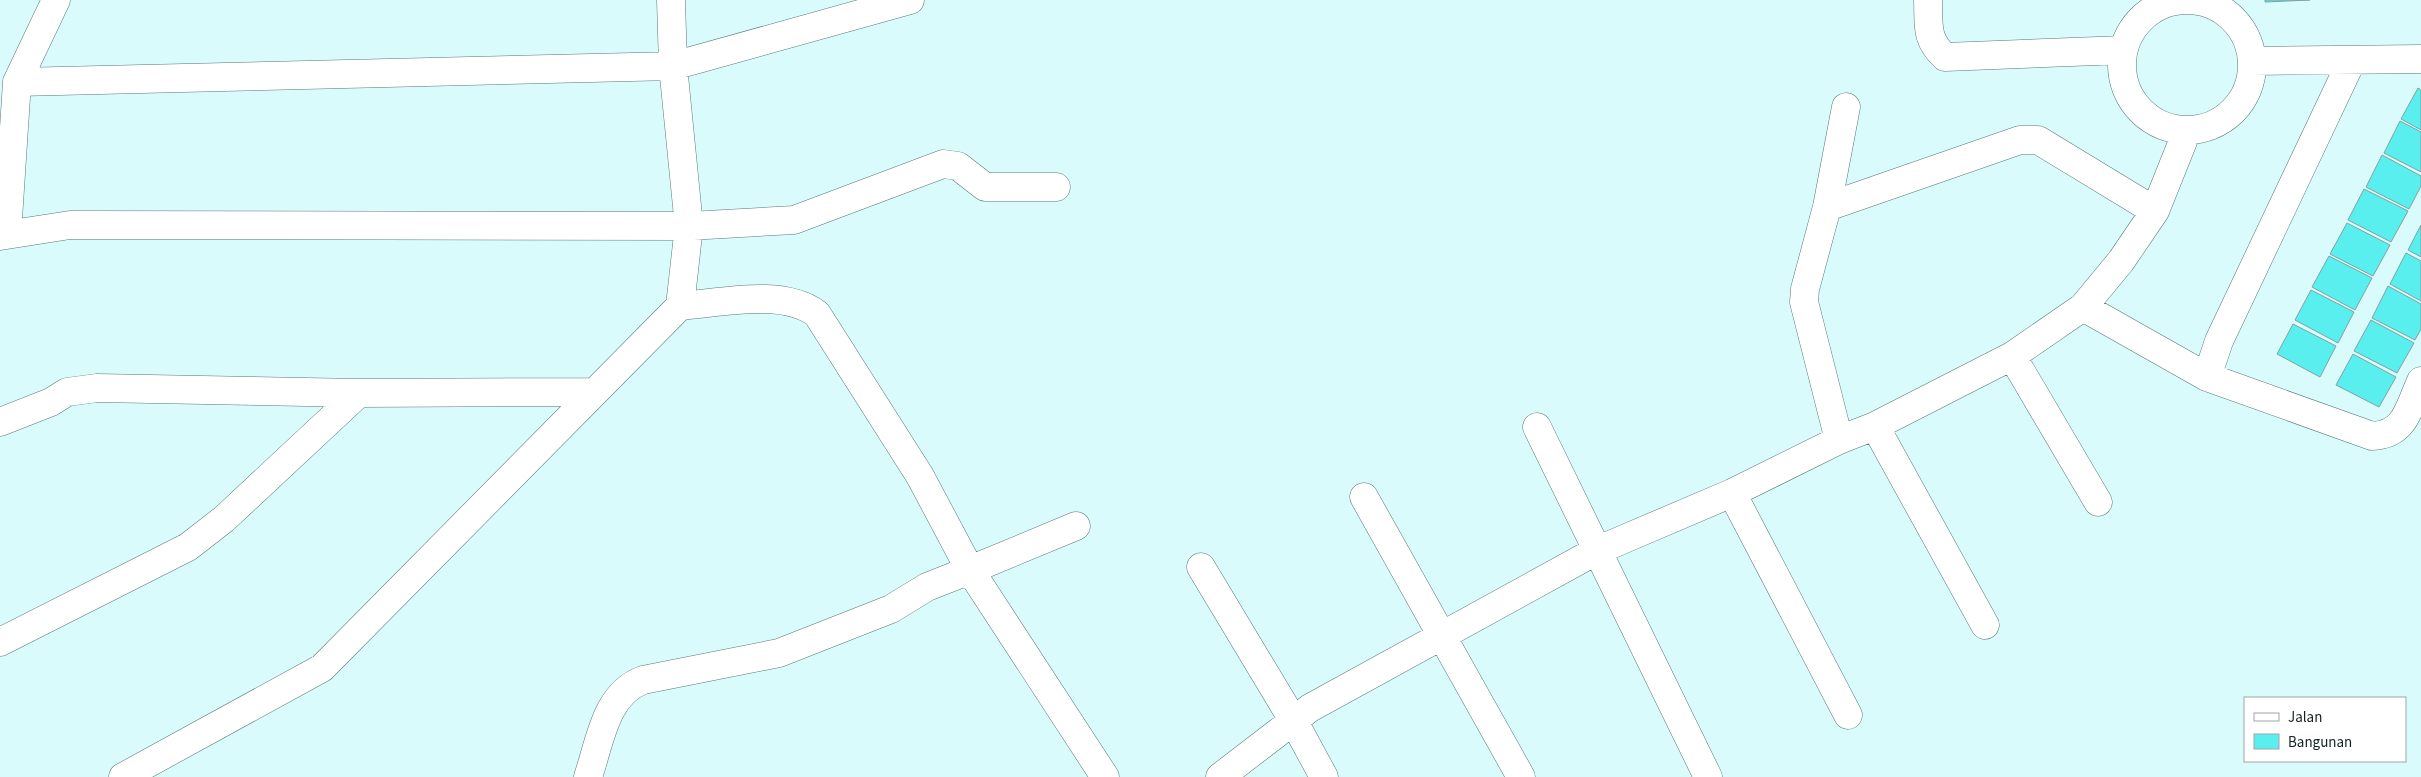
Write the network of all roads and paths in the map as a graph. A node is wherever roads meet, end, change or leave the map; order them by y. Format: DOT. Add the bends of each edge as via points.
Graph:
graph roads {
  1 [pos="56,0"];
  2 [pos="671,0"];
  3 [pos="910,0"];
  4 [pos="1928,0"];
  5 [pos="2185,0"];
  6 [pos="2123,50"];
  7 [pos="2421,59"];
  8 [pos="2352,60"];
  9 [pos="2253,61"];
  10 [pos="673,66"];
  11 [pos="16,82"];
  12 [pos="1846,107"];
  13 [pos="2188,131"];
  14 [pos="1056,187"];
  15 [pos="1827,207"];
  16 [pos="2155,211"];
  17 [pos="690,226"];
  18 [pos="4,235"];
  19 [pos="680,306"];
  20 [pos="2083,307"];
  21 [pos="2012,356"];
  22 [pos="2207,378"];
  23 [pos="2421,381"];
  24 [pos="593,392"];
  25 [pos="359,393"];
  26 [pos="0,422"];
  27 [pos="1875,426"];
  28 [pos="1536,427"];
  29 [pos="1839,440"];
  30 [pos="1732,493"];
  31 [pos="1364,497"];
  32 [pos="2098,502"];
  33 [pos="1076,526"];
  34 [pos="1596,551"];
  35 [pos="1201,567"];
  36 [pos="970,570"];
  37 [pos="1984,625"];
  38 [pos="1440,636"];
  39 [pos="0,642"];
  40 [pos="1848,715"];
  41 [pos="1293,720"];
  42 [pos="123,777"];
  43 [pos="588,777"];
  44 [pos="1105,777"];
  45 [pos="1220,777"];
  46 [pos="1324,777"];
  47 [pos="1521,777"];
  48 [pos="1708,777"];
  1 -- 11 [label="street"];
  2 -- 10 [label="street"];
  3 -- 10 [label="street"];
  4 -- 6 [label="street" via="1929,36 1934,47 1945,57"];
  5 -- 6 [label="street" via="2164,4 2137,22"];
  5 -- 9 [label="street" via="2224,10 2245,32"];
  6 -- 13 [label="street" via="2122,78 2134,104 2156,122"];
  7 -- 8 [label="street"];
  8 -- 9 [label="street"];
  8 -- 22 [label="street" via="2220,341"];
  9 -- 13 [label="street" via="2245,97 2218,122"];
  10 -- 11 [label="street"];
  10 -- 17 [label="street"];
  11 -- 18 [label="street"];
  12 -- 15 [label="street"];
  13 -- 16 [label="street"];
  14 -- 17 [label="street" via="985,187 958,166 943,164 794,220"];
  15 -- 16 [label="street" via="2030,139 2038,140"];
  15 -- 29 [label="street" via="1804,302"];
  16 -- 20 [label="street" via="2121,261"];
  17 -- 18 [label="street" via="70,225"];
  17 -- 19 [label="street"];
  19 -- 24 [label="street"];
  19 -- 36 [label="street" via="773,299 806,306 817,314 920,476"];
  20 -- 21 [label="street"];
  20 -- 22 [label="street"];
  21 -- 27 [label="street"];
  21 -- 32 [label="street"];
  22 -- 23 [label="street" via="2372,436 2395,430 2402,423"];
  24 -- 25 [label="street"];
  24 -- 42 [label="street" via="322,668"];
  25 -- 26 [label="street" via="88,388 67,392 51,402"];
  25 -- 39 [label="street" via="224,519 188,547"];
  27 -- 29 [label="street"];
  27 -- 37 [label="street"];
  28 -- 34 [label="street"];
  29 -- 30 [label="street"];
  30 -- 34 [label="street"];
  30 -- 40 [label="street"];
  31 -- 38 [label="street"];
  33 -- 36 [label="street"];
  34 -- 38 [label="street"];
  34 -- 48 [label="street"];
  35 -- 41 [label="street"];
  36 -- 43 [label="street" via="927,588 891,609 779,653 631,684 612,706"];
  36 -- 44 [label="street"];
  38 -- 41 [label="street"];
  38 -- 47 [label="street"];
  41 -- 45 [label="street"];
  41 -- 46 [label="street"];
}
